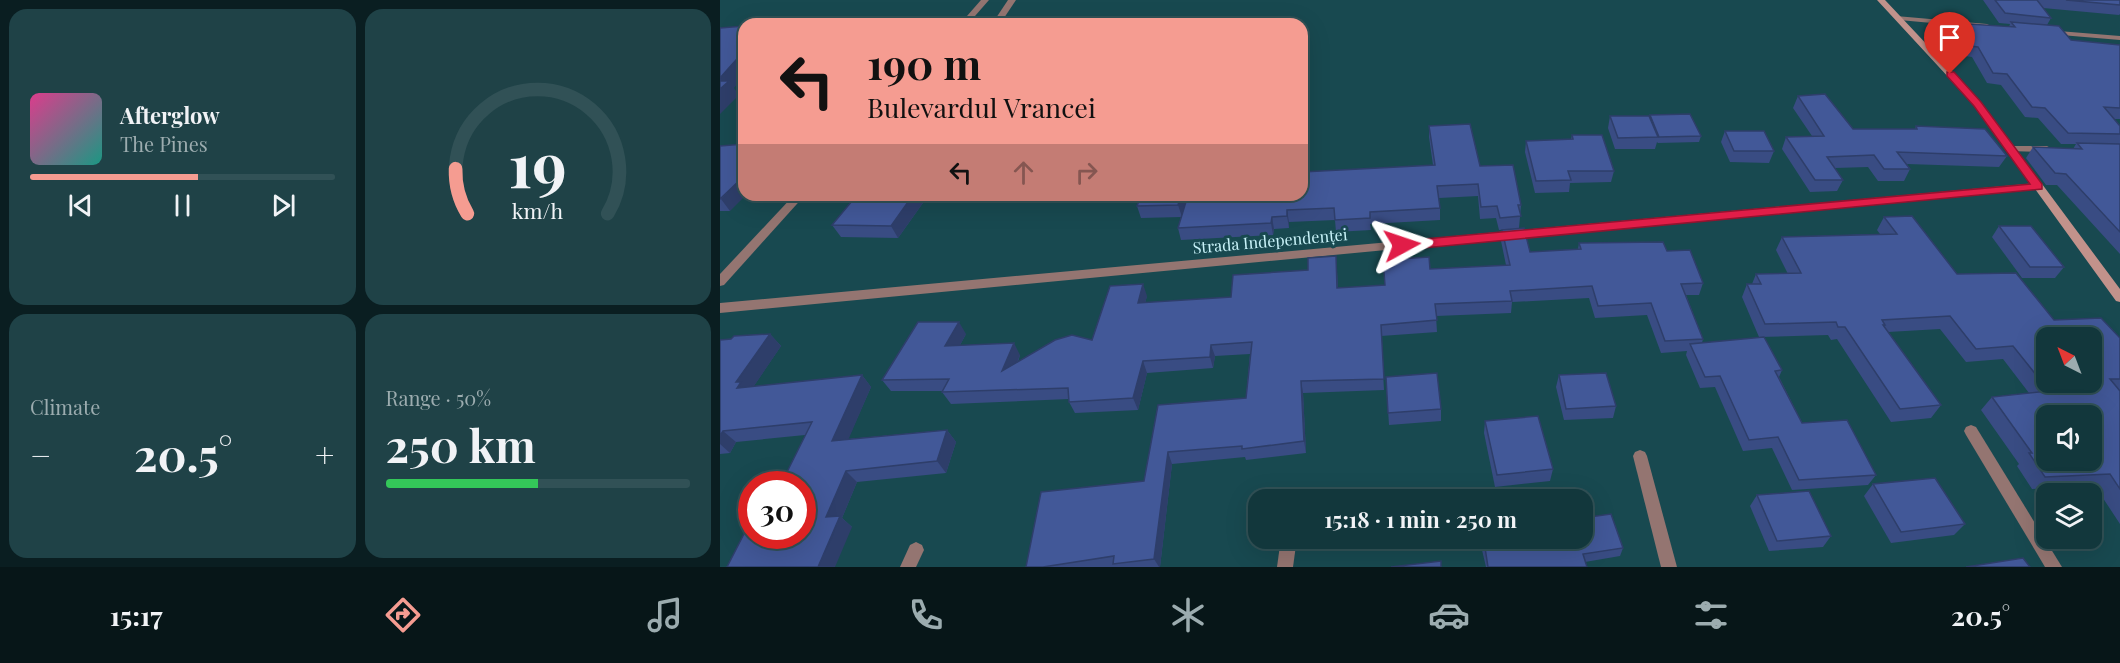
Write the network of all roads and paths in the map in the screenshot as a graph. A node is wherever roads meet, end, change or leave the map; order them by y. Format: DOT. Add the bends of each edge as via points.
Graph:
graph roads {
  1 [pos="985,0"];
  2 [pos="1012,0"];
  3 [pos="1881,0"];
  4 [pos="969,18"];
  5 [pos="1000,18"];
  6 [pos="1899,18"];
  7 [pos="1992,26"];
  8 [pos="2038,31"];
  9 [pos="2120,38"];
  10 [pos="2012,149"];
  11 [pos="2055,149"];
  12 [pos="2038,186"];
  13 [pos="794,201"];
  14 [pos="720,282"];
  15 [pos="2120,298"];
  16 [pos="720,308"];
  17 [pos="1971,430"];
  18 [pos="1640,456"];
  19 [pos="1288,549"];
  20 [pos="916,550"];
  21 [pos="908,567"];
  22 [pos="1286,567"];
  23 [pos="1670,567"];
  24 [pos="2054,567"];
  1 -- 4 [label="street"];
  2 -- 5 [label="street"];
  3 -- 6 [label="street"];
  6 -- 7 [label="street"];
  6 -- 10 [label="street" via="1978,104"];
  8 -- 9 [label="street"];
  10 -- 11 [label="street"];
  10 -- 12 [label="street"];
  12 -- 15 [label="street"];
  12 -- 16 [label="street, Strada Independenței"];
  13 -- 14 [label="street"];
  17 -- 24 [label="street"];
  18 -- 23 [label="street"];
  19 -- 22 [label="street"];
  20 -- 21 [label="street"];
}
